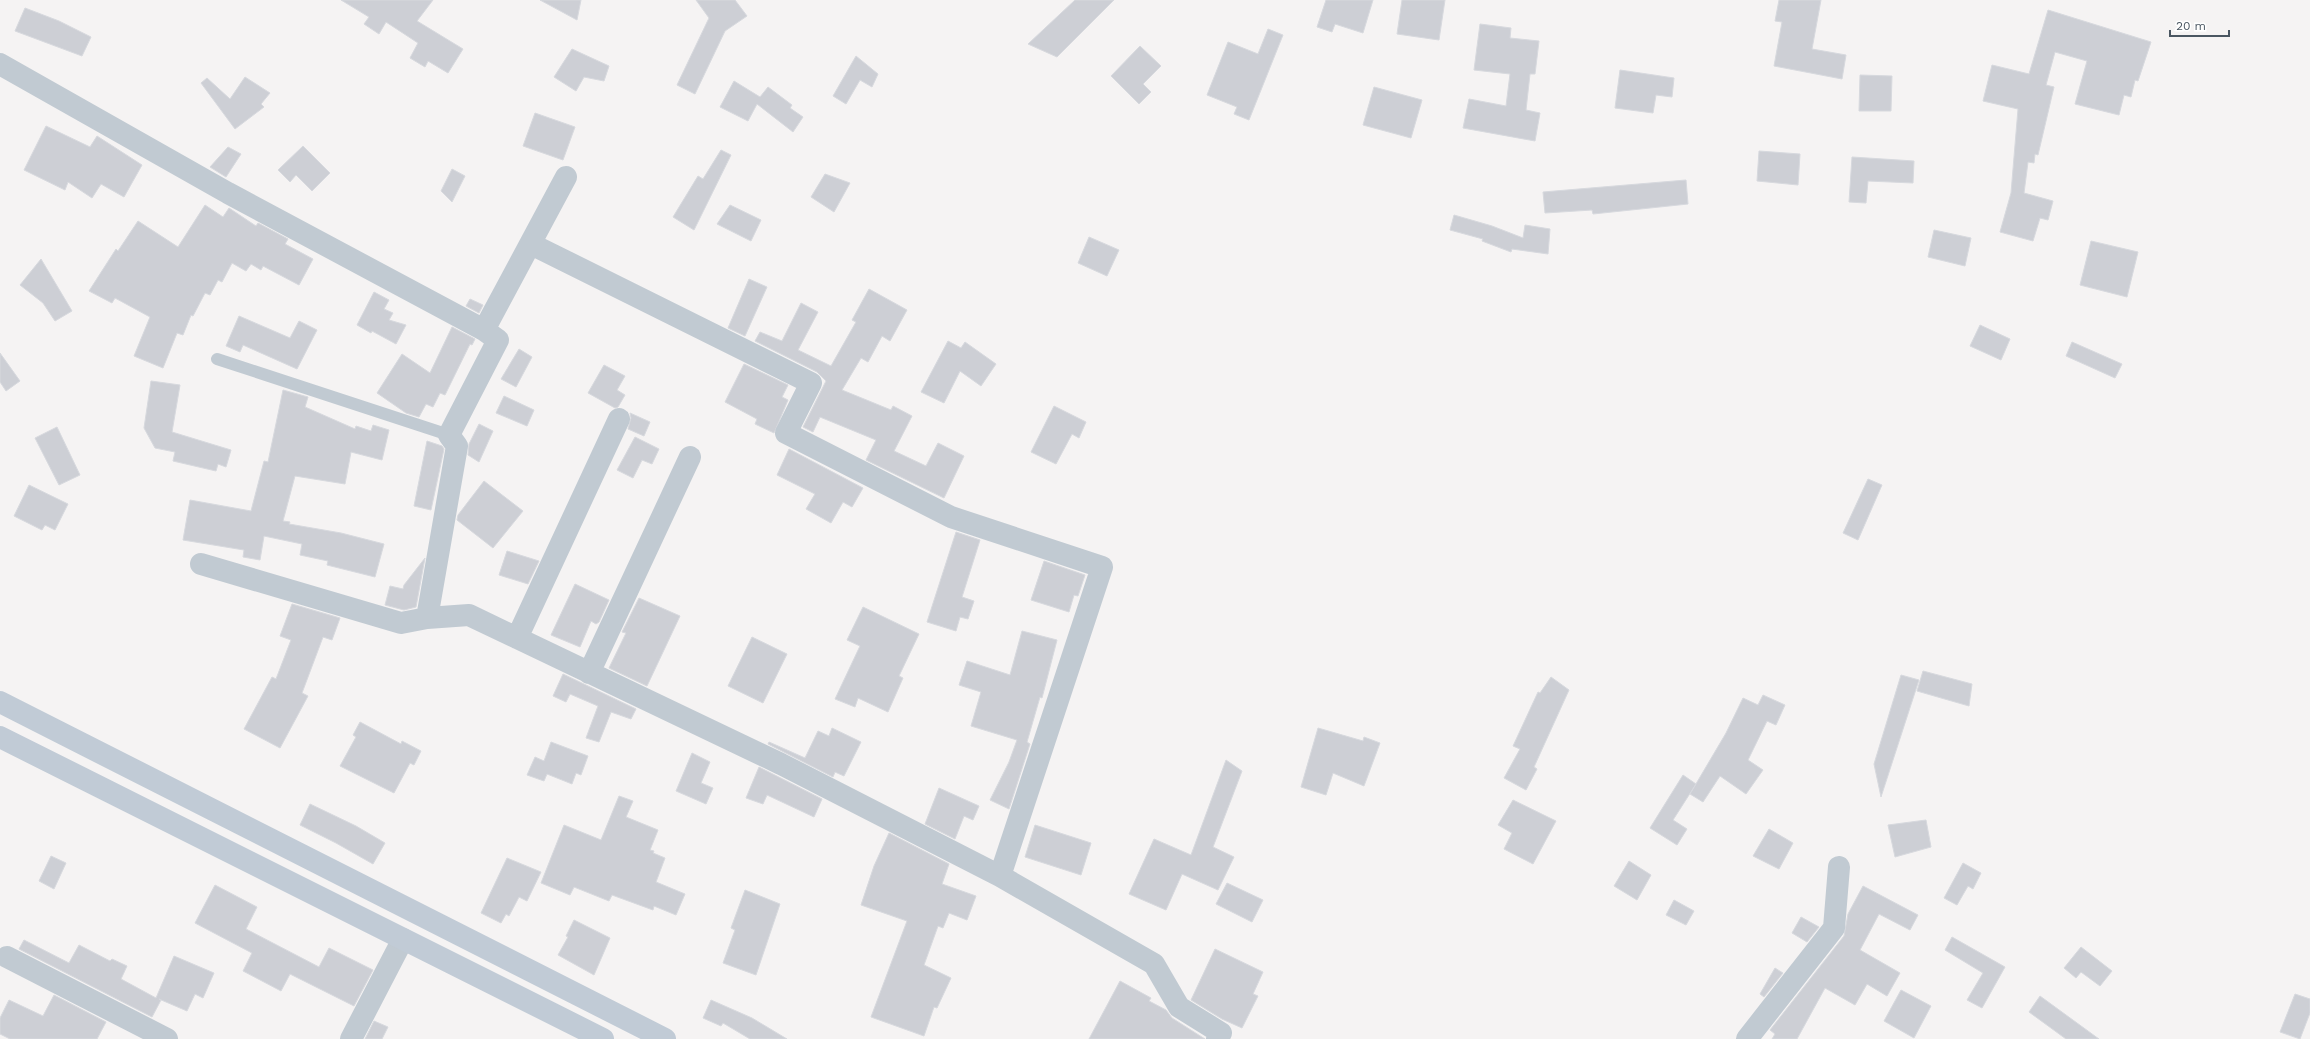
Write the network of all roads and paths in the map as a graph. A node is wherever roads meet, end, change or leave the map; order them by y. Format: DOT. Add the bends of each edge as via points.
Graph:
graph roads {
  1 [pos="0,64"];
  2 [pos="566,177"];
  3 [pos="531,244"];
  4 [pos="484,330"];
  5 [pos="217,360"];
  6 [pos="619,419"];
  7 [pos="449,435"];
  8 [pos="690,456"];
  9 [pos="201,564"];
  10 [pos="427,618"];
  11 [pos="517,638"];
  12 [pos="589,673"];
  13 [pos="0,702"];
  14 [pos="0,737"];
  15 [pos="1839,867"];
  16 [pos="1000,876"];
  17 [pos="403,939"];
  18 [pos="7,957"];
  19 [pos="167,1039"];
  20 [pos="351,1039"];
  21 [pos="603,1039"];
  22 [pos="665,1039"];
  23 [pos="1217,1039"];
  24 [pos="1747,1039"];
  1 -- 4 [label="street" via="228,194"];
  2 -- 3 [label="street"];
  3 -- 4 [label="street"];
  3 -- 16 [label="street" via="811,383 786,432 950,517 1102,567"];
  4 -- 7 [label="street" via="498,340"];
  5 -- 7 [label="lane"];
  6 -- 11 [label="street"];
  7 -- 10 [label="street" via="457,446"];
  8 -- 12 [label="street"];
  9 -- 10 [label="street" via="401,623"];
  10 -- 11 [label="street" via="469,615"];
  11 -- 12 [label="street"];
  12 -- 16 [label="street" via="781,764"];
  13 -- 22 [label="main road"];
  14 -- 17 [label="main road"];
  15 -- 24 [label="street" via="1834,928"];
  16 -- 23 [label="street" via="1154,964 1179,1007 1221,1032"];
  17 -- 20 [label="street"];
  17 -- 21 [label="main road"];
  18 -- 19 [label="street"];
}
